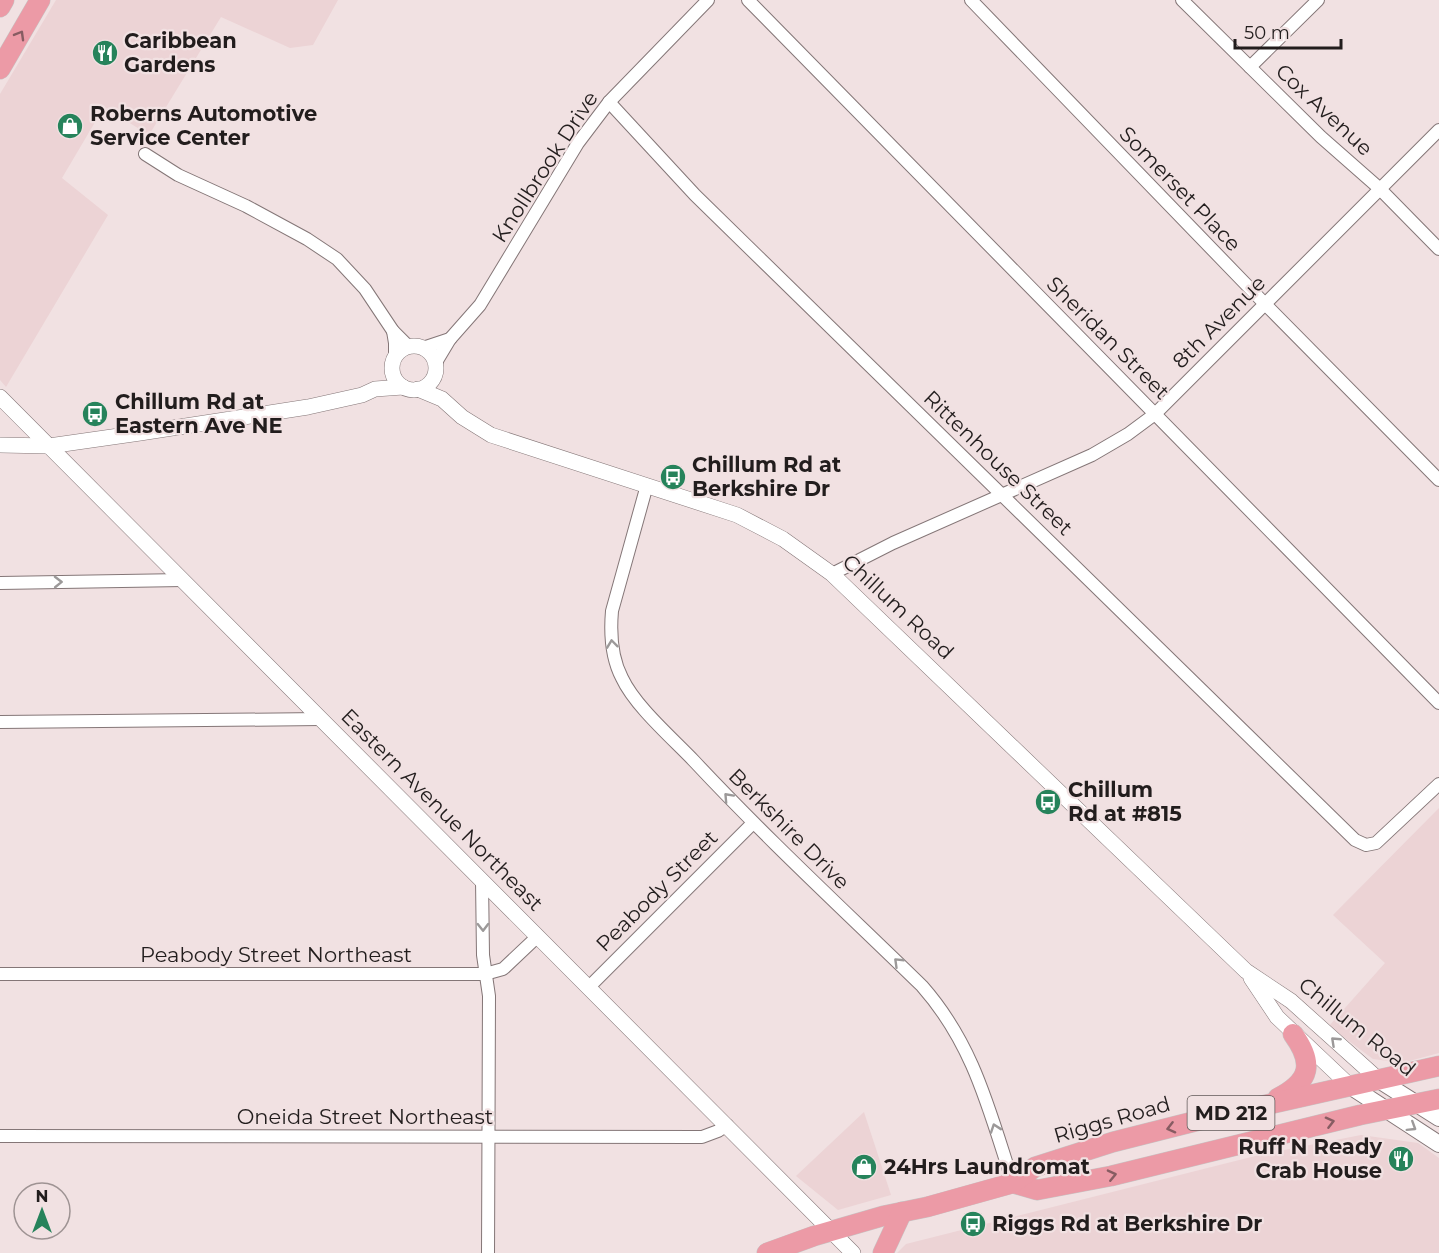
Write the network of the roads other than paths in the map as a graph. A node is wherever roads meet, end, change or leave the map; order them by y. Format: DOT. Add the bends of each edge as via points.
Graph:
graph roads {
  1 [pos="4,0"];
  2 [pos="40,0"];
  3 [pos="708,0"];
  4 [pos="748,0"];
  5 [pos="971,0"];
  6 [pos="1182,0"];
  7 [pos="1318,0"];
  8 [pos="0,7"];
  9 [pos="1250,68"];
  10 [pos="0,69"];
  11 [pos="609,102"];
  12 [pos="1439,130"];
  13 [pos="145,154"];
  14 [pos="1379,188"];
  15 [pos="1439,249"];
  16 [pos="1264,304"];
  17 [pos="393,331"];
  18 [pos="450,339"];
  19 [pos="416,347"];
  20 [pos="393,363"];
  21 [pos="435,370"];
  22 [pos="410,388"];
  23 [pos="375,389"];
  24 [pos="0,397"];
  25 [pos="442,399"];
  26 [pos="1155,414"];
  27 [pos="0,445"];
  28 [pos="49,446"];
  29 [pos="1439,480"];
  30 [pos="647,485"];
  31 [pos="1003,495"];
  32 [pos="832,574"];
  33 [pos="183,580"];
  34 [pos="0,583"];
  35 [pos="1439,703"];
  36 [pos="321,719"];
  37 [pos="0,722"];
  38 [pos="1439,784"];
  39 [pos="753,823"];
  40 [pos="482,880"];
  41 [pos="538,936"];
  42 [pos="1246,971"];
  43 [pos="0,974"];
  44 [pos="485,974"];
  45 [pos="590,987"];
  46 [pos="1293,1034"];
  47 [pos="1439,1066"];
  48 [pos="1379,1080"];
  49 [pos="1350,1086"];
  50 [pos="1439,1100"];
  51 [pos="1419,1104"];
  52 [pos="1265,1105"];
  53 [pos="1386,1111"];
  54 [pos="1439,1118"];
  55 [pos="727,1125"];
  56 [pos="0,1136"];
  57 [pos="488,1137"];
  58 [pos="1439,1144"];
  59 [pos="1014,1183"];
  60 [pos="902,1212"];
  61 [pos="832,1231"];
  62 [pos="488,1253"];
  63 [pos="767,1253"];
  64 [pos="853,1253"];
  65 [pos="883,1253"];
  1 -- 8 [label="main road"];
  10 -- 2 [label="main road, one-way"];
  3 -- 11 [label="street, Knollbrook Drive"];
  4 -- 26 [label="street, Sheridan Street"];
  5 -- 16 [label="street, Somerset Place"];
  6 -- 9 [label="street, Cox Avenue"];
  7 -- 9 [label="street"];
  9 -- 14 [label="street, Cox Avenue"];
  11 -- 18 [label="street, Knollbrook Drive" via="578,143 480,305"];
  11 -- 31 [label="street, Rittenhouse Street" via="695,195"];
  12 -- 14 [label="street, 8th Avenue"];
  13 -- 17 [label="street" via="178,175 307,239 337,259 365,289"];
  14 -- 15 [label="street, Cox Avenue"];
  14 -- 16 [label="street, 8th Avenue"];
  16 -- 26 [label="street, 8th Avenue"];
  16 -- 29 [label="street, Somerset Place"];
  17 -- 19 [label="street"];
  17 -- 20 [label="street"];
  18 -- 19 [label="street, Knollbrook Drive"];
  18 -- 21 [label="street, Knollbrook Drive"];
  19 -- 20 [label="street" via="403,350"];
  19 -- 21 [label="street" via="429,352"];
  20 -- 22 [label="street" via="394,376"];
  20 -- 23 [label="street"];
  21 -- 22 [label="street" via="427,385"];
  21 -- 25 [label="street, Chillum Road" via="436,387"];
  22 -- 23 [label="street, Chillum Road"];
  22 -- 25 [label="street, Chillum Road"];
  23 -- 28 [label="street, Chillum Road" via="308,407"];
  24 -- 28 [label="street, Eastern Avenue Northeast"];
  25 -- 30 [label="street, Chillum Road" via="491,435"];
  26 -- 31 [label="street, 8th Avenue" via="1112,444"];
  26 -- 35 [label="street, Sheridan Street"];
  27 -- 28 [label="street, Chillum Road"];
  28 -- 33 [label="street, Eastern Avenue Northeast"];
  30 -- 32 [label="street, Chillum Road" via="737,515 783,539"];
  39 -- 30 [label="street, Berkshire Drive, one-way" via="653,718 623,680 616,664 611,640 612,611"];
  31 -- 32 [label="street, 8th Avenue"];
  31 -- 38 [label="street, Rittenhouse Street" via="1355,840 1366,845 1380,840"];
  32 -- 42 [label="street, Chillum Road"];
  34 -- 33 [label="street, one-way"];
  33 -- 36 [label="street, Eastern Avenue Northeast"];
  36 -- 37 [label="street"];
  36 -- 40 [label="street, Eastern Avenue Northeast"];
  39 -- 45 [label="street, Peabody Street"];
  59 -- 39 [label="street, Berkshire Drive, one-way" via="977,1076 940,1006"];
  40 -- 41 [label="street, Eastern Avenue Northeast"];
  40 -- 44 [label="street, one-way"];
  41 -- 44 [label="street, Peabody Street Northeast" via="503,969"];
  41 -- 45 [label="street, Eastern Avenue Northeast"];
  42 -- 46 [label="street, Chillum Road"];
  48 -- 42 [label="street, Chillum Road, one-way" via="1291,1000"];
  43 -- 44 [label="street, Peabody Street Northeast"];
  44 -- 57 [label="street" via="489,996"];
  45 -- 55 [label="street, Eastern Avenue Northeast"];
  46 -- 49 [label="street, Chillum Road"];
  46 -- 52 [label="main road" via="1304,1048 1307,1067 1297,1086"];
  47 -- 48 [label="main road, Riggs Road / MD 212"];
  48 -- 49 [label="main road, Riggs Road / MD 212"];
  48 -- 51 [label="main road, Chillum Road"];
  49 -- 52 [label="main road, Riggs Road / MD 212"];
  49 -- 53 [label="main road, Chillum Road"];
  50 -- 51 [label="main road, Riggs Road / MD 212"];
  51 -- 53 [label="main road, Riggs Road / MD 212"];
  51 -- 54 [label="main road, Chillum Road"];
  52 -- 59 [label="main road, Riggs Road / MD 212, one-way" via="1113,1142 1035,1167"];
  53 -- 58 [label="main road, Chillum Road, one-way"];
  59 -- 53 [label="main road, Riggs Road / MD 212, one-way" via="1037,1190 1111,1176"];
  55 -- 57 [label="street, Oneida Street Northeast" via="702,1137"];
  55 -- 61 [label="street, Eastern Avenue Northeast"];
  56 -- 57 [label="street, Oneida Street Northeast"];
  57 -- 62 [label="street"];
  59 -- 60 [label="main road, Riggs Road / MD 212"];
  60 -- 61 [label="main road, Riggs Road / MD 212"];
  60 -- 65 [label="main road"];
  61 -- 63 [label="main road, Riggs Road"];
  61 -- 64 [label="street, Eastern Avenue Northeast"];
}
